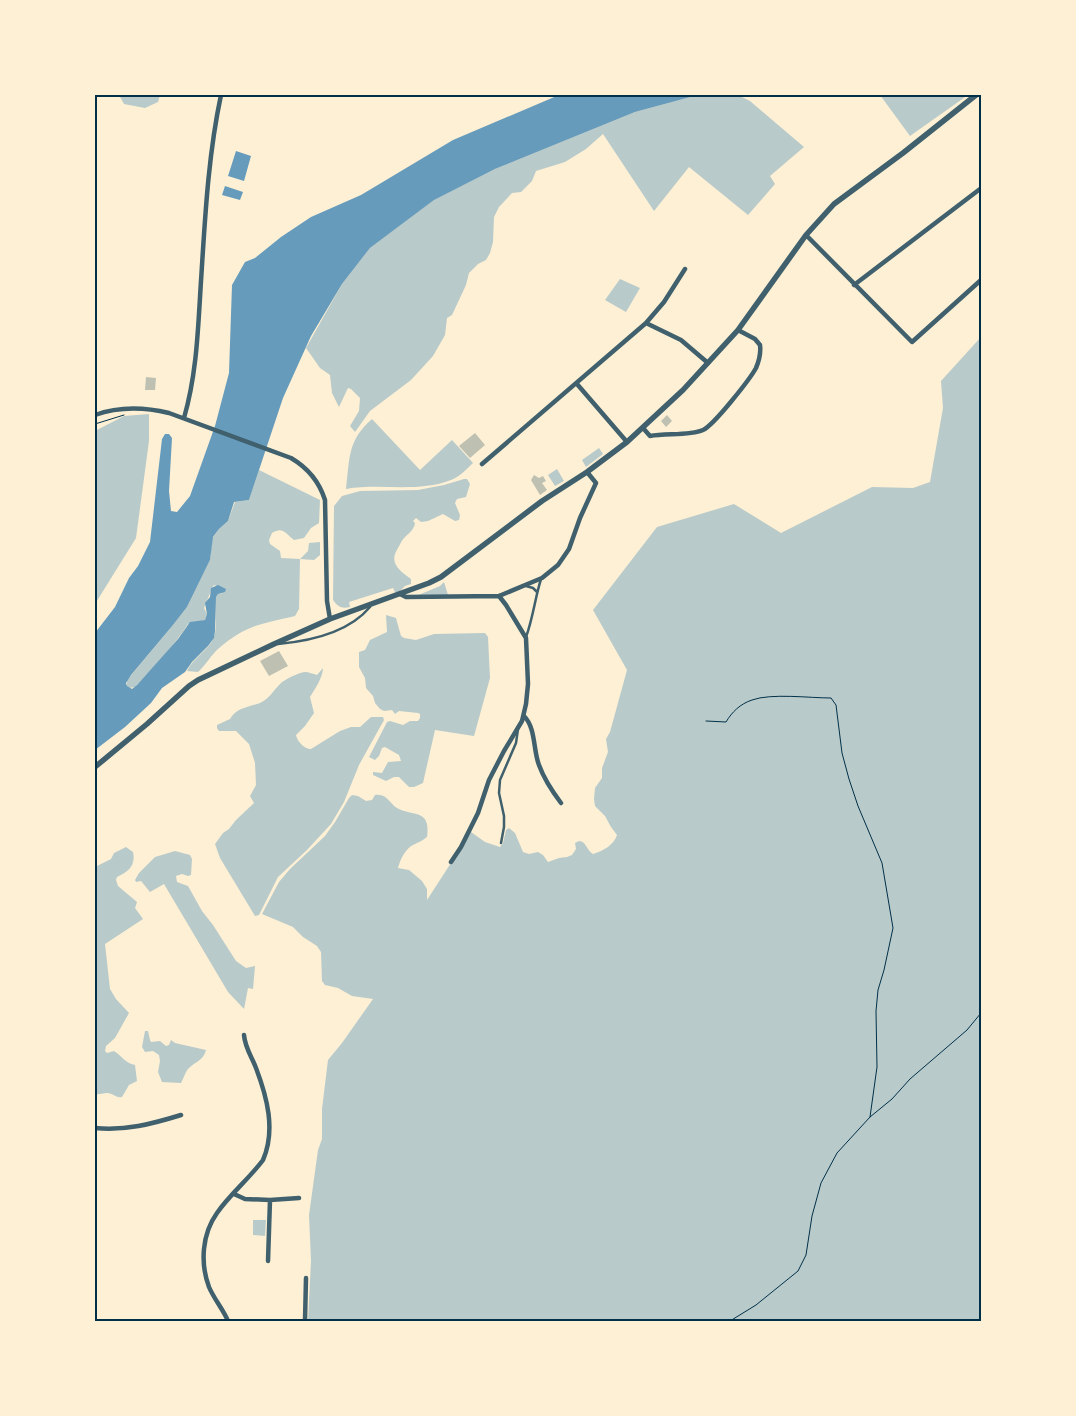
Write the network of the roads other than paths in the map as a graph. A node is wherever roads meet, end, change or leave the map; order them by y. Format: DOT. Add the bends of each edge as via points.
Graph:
graph roads {
  1 [pos="221,95"];
  2 [pos="976,95"];
  3 [pos="981,190"];
  4 [pos="806,236"];
  5 [pos="685,269"];
  6 [pos="981,280"];
  7 [pos="854,284"];
  8 [pos="646,324"];
  9 [pos="738,330"];
  10 [pos="708,363"];
  11 [pos="577,384"];
  12 [pos="97,413"];
  13 [pos="184,418"];
  14 [pos="643,428"];
  15 [pos="627,442"];
  16 [pos="482,464"];
  17 [pos="587,472"];
  18 [pos="542,578"];
  19 [pos="525,586"];
  20 [pos="537,592"];
  21 [pos="400,594"];
  22 [pos="498,596"];
  23 [pos="373,604"];
  24 [pos="330,619"];
  25 [pos="526,638"];
  26 [pos="272,645"];
  27 [pos="524,716"];
  28 [pos="519,728"];
  29 [pos="95,767"];
  30 [pos="561,803"];
  31 [pos="501,843"];
  32 [pos="451,862"];
  33 [pos="244,1036"];
  34 [pos="181,1115"];
  35 [pos="95,1128"];
  36 [pos="234,1194"];
  37 [pos="299,1198"];
  38 [pos="270,1200"];
  39 [pos="268,1261"];
  40 [pos="306,1278"];
  41 [pos="228,1321"];
  42 [pos="305,1321"];
  1 -- 13 [label="street" via="212,139 198,349"];
  2 -- 4 [label="street" via="834,204"];
  3 -- 7 [label="street"];
  4 -- 7 [label="street"];
  4 -- 9 [label="street"];
  5 -- 8 [label="street"];
  6 -- 7 [label="street" via="912,342"];
  8 -- 10 [label="street" via="681,340"];
  8 -- 11 [label="street"];
  9 -- 10 [label="street"];
  9 -- 14 [label="street" via="760,345 759,359 756,368 709,425 698,431 650,436"];
  10 -- 14 [label="street"];
  11 -- 15 [label="street"];
  11 -- 16 [label="street"];
  12 -- 13 [label="street" via="129,408 156,410"];
  13 -- 24 [label="street" via="291,458 319,484 326,500"];
  14 -- 15 [label="street"];
  15 -- 17 [label="street"];
  17 -- 18 [label="street" via="596,483 569,549 558,565"];
  17 -- 21 [label="street" via="441,576"];
  18 -- 19 [label="street"];
  18 -- 20 [label="lane"];
  19 -- 20 [label="lane"];
  19 -- 22 [label="street"];
  20 -- 25 [label="lane"];
  21 -- 22 [label="street" via="406,598"];
  21 -- 23 [label="street"];
  22 -- 25 [label="street"];
  23 -- 24 [label="street"];
  23 -- 26 [label="lane" via="343,628"];
  24 -- 26 [label="street"];
  25 -- 27 [label="street" via="528,684"];
  26 -- 29 [label="street" via="189,686"];
  27 -- 28 [label="street"];
  27 -- 30 [label="street" via="530,725 539,766"];
  28 -- 31 [label="lane" via="500,780 504,816"];
  28 -- 32 [label="street" via="495,767 478,813"];
  33 -- 36 [label="street" via="267,1107 269,1139 263,1160"];
  34 -- 35 [label="street" via="133,1128"];
  36 -- 38 [label="street" via="245,1199"];
  36 -- 41 [label="street" via="216,1213 203,1255 210,1287"];
  37 -- 38 [label="street"];
  38 -- 39 [label="street"];
  40 -- 42 [label="street"];
}
